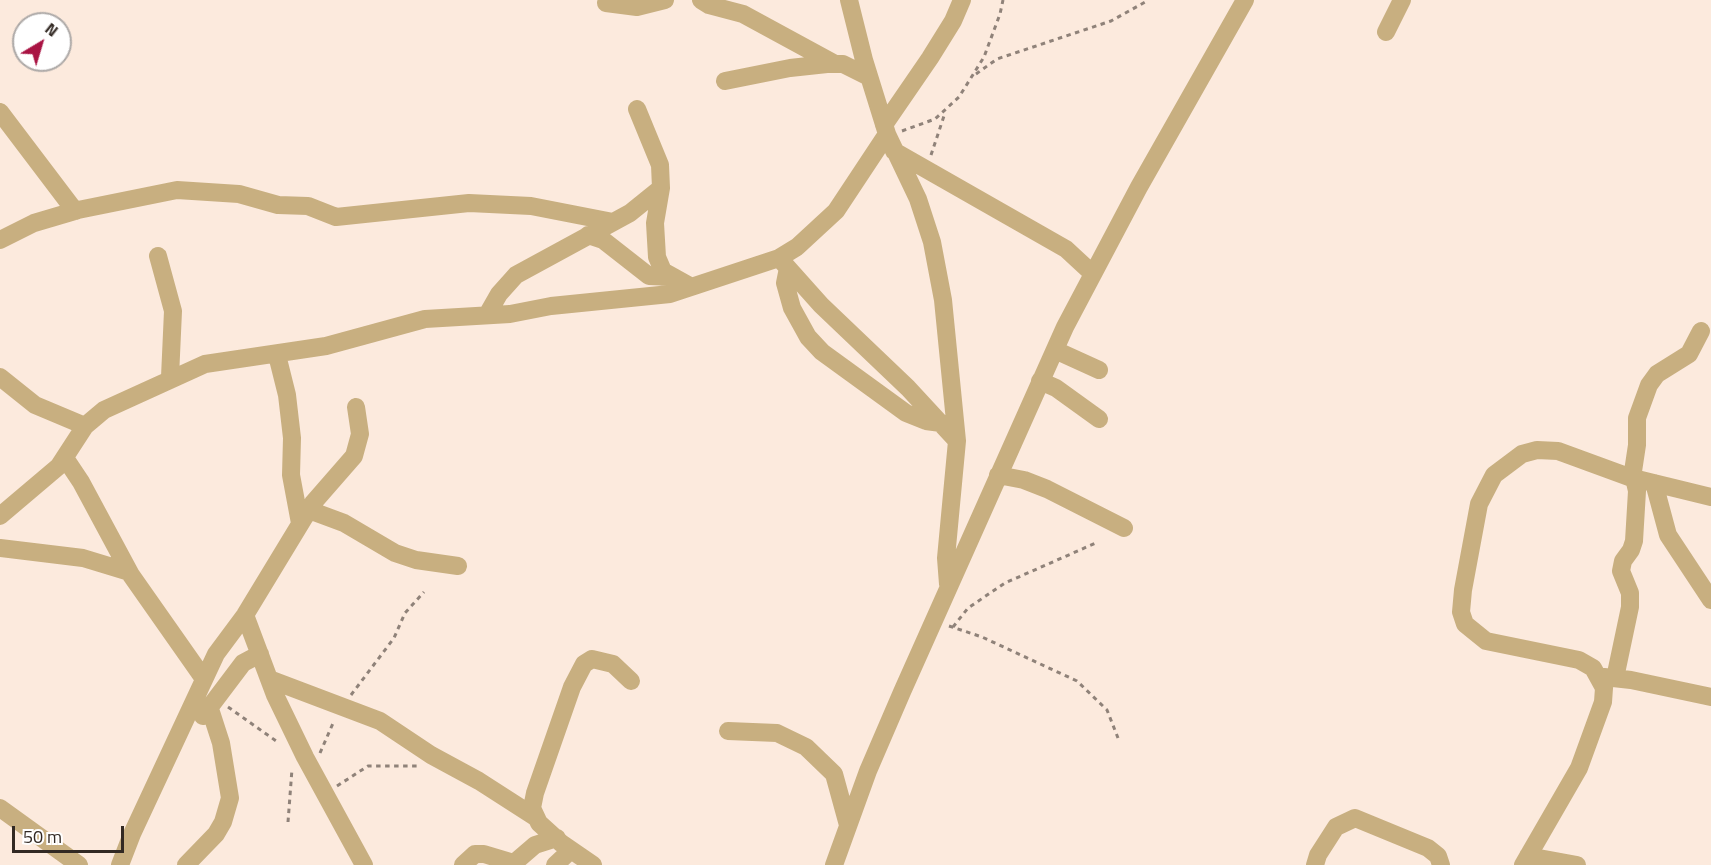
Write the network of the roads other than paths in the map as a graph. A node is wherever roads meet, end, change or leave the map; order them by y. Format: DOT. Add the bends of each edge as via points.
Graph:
graph roads {
  1 [pos="665,0"];
  2 [pos="701,0"];
  3 [pos="849,0"];
  4 [pos="962,0"];
  5 [pos="1245,0"];
  6 [pos="1402,0"];
  7 [pos="606,3"];
  8 [pos="1386,32"];
  9 [pos="835,64"];
  10 [pos="869,77"];
  11 [pos="725,81"];
  12 [pos="637,109"];
  13 [pos="0,112"];
  14 [pos="888,137"];
  15 [pos="661,188"];
  16 [pos="75,211"];
  17 [pos="613,222"];
  18 [pos="588,235"];
  19 [pos="0,240"];
  20 [pos="158,256"];
  21 [pos="784,263"];
  22 [pos="1093,274"];
  23 [pos="673,277"];
  24 [pos="690,286"];
  25 [pos="487,315"];
  26 [pos="1701,332"];
  27 [pos="1055,350"];
  28 [pos="277,355"];
  29 [pos="1099,370"];
  30 [pos="0,377"];
  31 [pos="170,377"];
  32 [pos="1040,381"];
  33 [pos="356,407"];
  34 [pos="1099,419"];
  35 [pos="941,423"];
  36 [pos="85,426"];
  37 [pos="957,441"];
  38 [pos="65,458"];
  39 [pos="998,475"];
  40 [pos="1633,478"];
  41 [pos="1654,483"];
  42 [pos="1711,497"];
  43 [pos="0,516"];
  44 [pos="304,517"];
  45 [pos="1124,528"];
  46 [pos="0,548"];
  47 [pos="458,566"];
  48 [pos="129,572"];
  49 [pos="948,589"];
  50 [pos="1711,600"];
  51 [pos="245,615"];
  52 [pos="178,639"];
  53 [pos="216,654"];
  54 [pos="260,654"];
  55 [pos="1607,677"];
  56 [pos="204,679"];
  57 [pos="269,680"];
  58 [pos="632,681"];
  59 [pos="1711,697"];
  60 [pos="213,704"];
  61 [pos="728,731"];
  62 [pos="179,736"];
  63 [pos="0,808"];
  64 [pos="535,817"];
  65 [pos="848,825"];
  66 [pos="564,844"];
  67 [pos="1526,861"];
  68 [pos="79,865"];
  69 [pos="120,865"];
  70 [pos="186,865"];
  71 [pos="364,865"];
  72 [pos="463,865"];
  73 [pos="555,865"];
  74 [pos="593,865"];
  75 [pos="834,865"];
  76 [pos="1315,865"];
  77 [pos="1441,865"];
  78 [pos="1577,865"];
  1 -- 7 [label="street" via="637,7"];
  2 -- 9 [label="street" via="743,14"];
  3 -- 10 [label="street"];
  4 -- 14 [label="street"];
  5 -- 22 [label="street"];
  6 -- 8 [label="street"];
  9 -- 10 [label="street"];
  9 -- 11 [label="street"];
  10 -- 14 [label="street"];
  12 -- 15 [label="street" via="660,165"];
  13 -- 16 [label="street"];
  14 -- 21 [label="street" via="836,211"];
  14 -- 22 [label="street" via="926,169 1066,249"];
  14 -- 37 [label="street" via="918,199 932,242 948,341"];
  15 -- 17 [label="street"];
  15 -- 23 [label="street" via="655,223 657,257 663,271"];
  16 -- 17 [label="street" via="177,190 239,194 278,205 308,206 336,216 480,203 531,206"];
  16 -- 19 [label="street" via="34,223"];
  17 -- 18 [label="street"];
  18 -- 23 [label="street" via="603,240 649,276"];
  18 -- 25 [label="street" via="516,275"];
  20 -- 31 [label="street" via="173,311"];
  21 -- 24 [label="street"];
  21 -- 35 [label="street" via="858,343"];
  21 -- 35 [label="street" via="792,308 808,337 822,352 906,413"];
  22 -- 27 [label="street"];
  23 -- 24 [label="street"];
  24 -- 25 [label="street" via="646,298"];
  25 -- 28 [label="street" via="426,319"];
  26 -- 40 [label="street" via="1689,354 1657,374 1649,385 1637,418"];
  27 -- 29 [label="street"];
  27 -- 32 [label="street"];
  28 -- 31 [label="street" via="205,364"];
  28 -- 44 [label="street" via="287,395 291,475"];
  30 -- 36 [label="street" via="35,405"];
  31 -- 36 [label="street" via="104,410"];
  32 -- 34 [label="street"];
  32 -- 39 [label="street"];
  33 -- 44 [label="street" via="360,435 354,456"];
  35 -- 37 [label="street"];
  36 -- 38 [label="street"];
  37 -- 49 [label="street" via="946,558"];
  38 -- 43 [label="street" via="40,485"];
  38 -- 48 [label="street"];
  39 -- 45 [label="street" via="1056,493"];
  39 -- 49 [label="street"];
  40 -- 41 [label="street"];
  40 -- 55 [label="street" via="1637,491 1634,541 1621,571 1630,593 1630,607"];
  40 -- 55 [label="street" via="1558,451 1521,454 1494,475 1479,504 1462,590 1465,624 1486,641 1579,660"];
  41 -- 42 [label="street"];
  41 -- 50 [label="street" via="1668,535"];
  44 -- 47 [label="street" via="344,523 395,553 416,560"];
  44 -- 51 [label="street"];
  46 -- 48 [label="street" via="83,558"];
  48 -- 52 [label="street"];
  49 -- 65 [label="street"];
  51 -- 53 [label="street"];
  51 -- 54 [label="street"];
  52 -- 53 [label="street"];
  52 -- 56 [label="street"];
  53 -- 56 [label="street"];
  54 -- 57 [label="street"];
  54 -- 60 [label="street" via="243,663"];
  55 -- 59 [label="street"];
  55 -- 67 [label="street" via="1603,702 1579,768"];
  56 -- 62 [label="street"];
  57 -- 64 [label="street" via="380,721"];
  57 -- 71 [label="street"];
  58 -- 64 [label="street" via="613,664 602,661 592,659 579,670 535,793"];
  60 -- 62 [label="street"];
  60 -- 70 [label="street" via="230,798 216,834"];
  61 -- 65 [label="street" via="777,733 806,747 834,774"];
  62 -- 69 [label="street"];
  63 -- 68 [label="street"];
  64 -- 66 [label="street"];
  65 -- 75 [label="street"];
  66 -- 72 [label="street" via="535,844 514,863 475,854"];
  66 -- 73 [label="street"];
  66 -- 74 [label="street"];
  67 -- 78 [label="street"];
  76 -- 77 [label="street" via="1322,846 1336,827 1355,818 1428,848 1438,856"];
}
